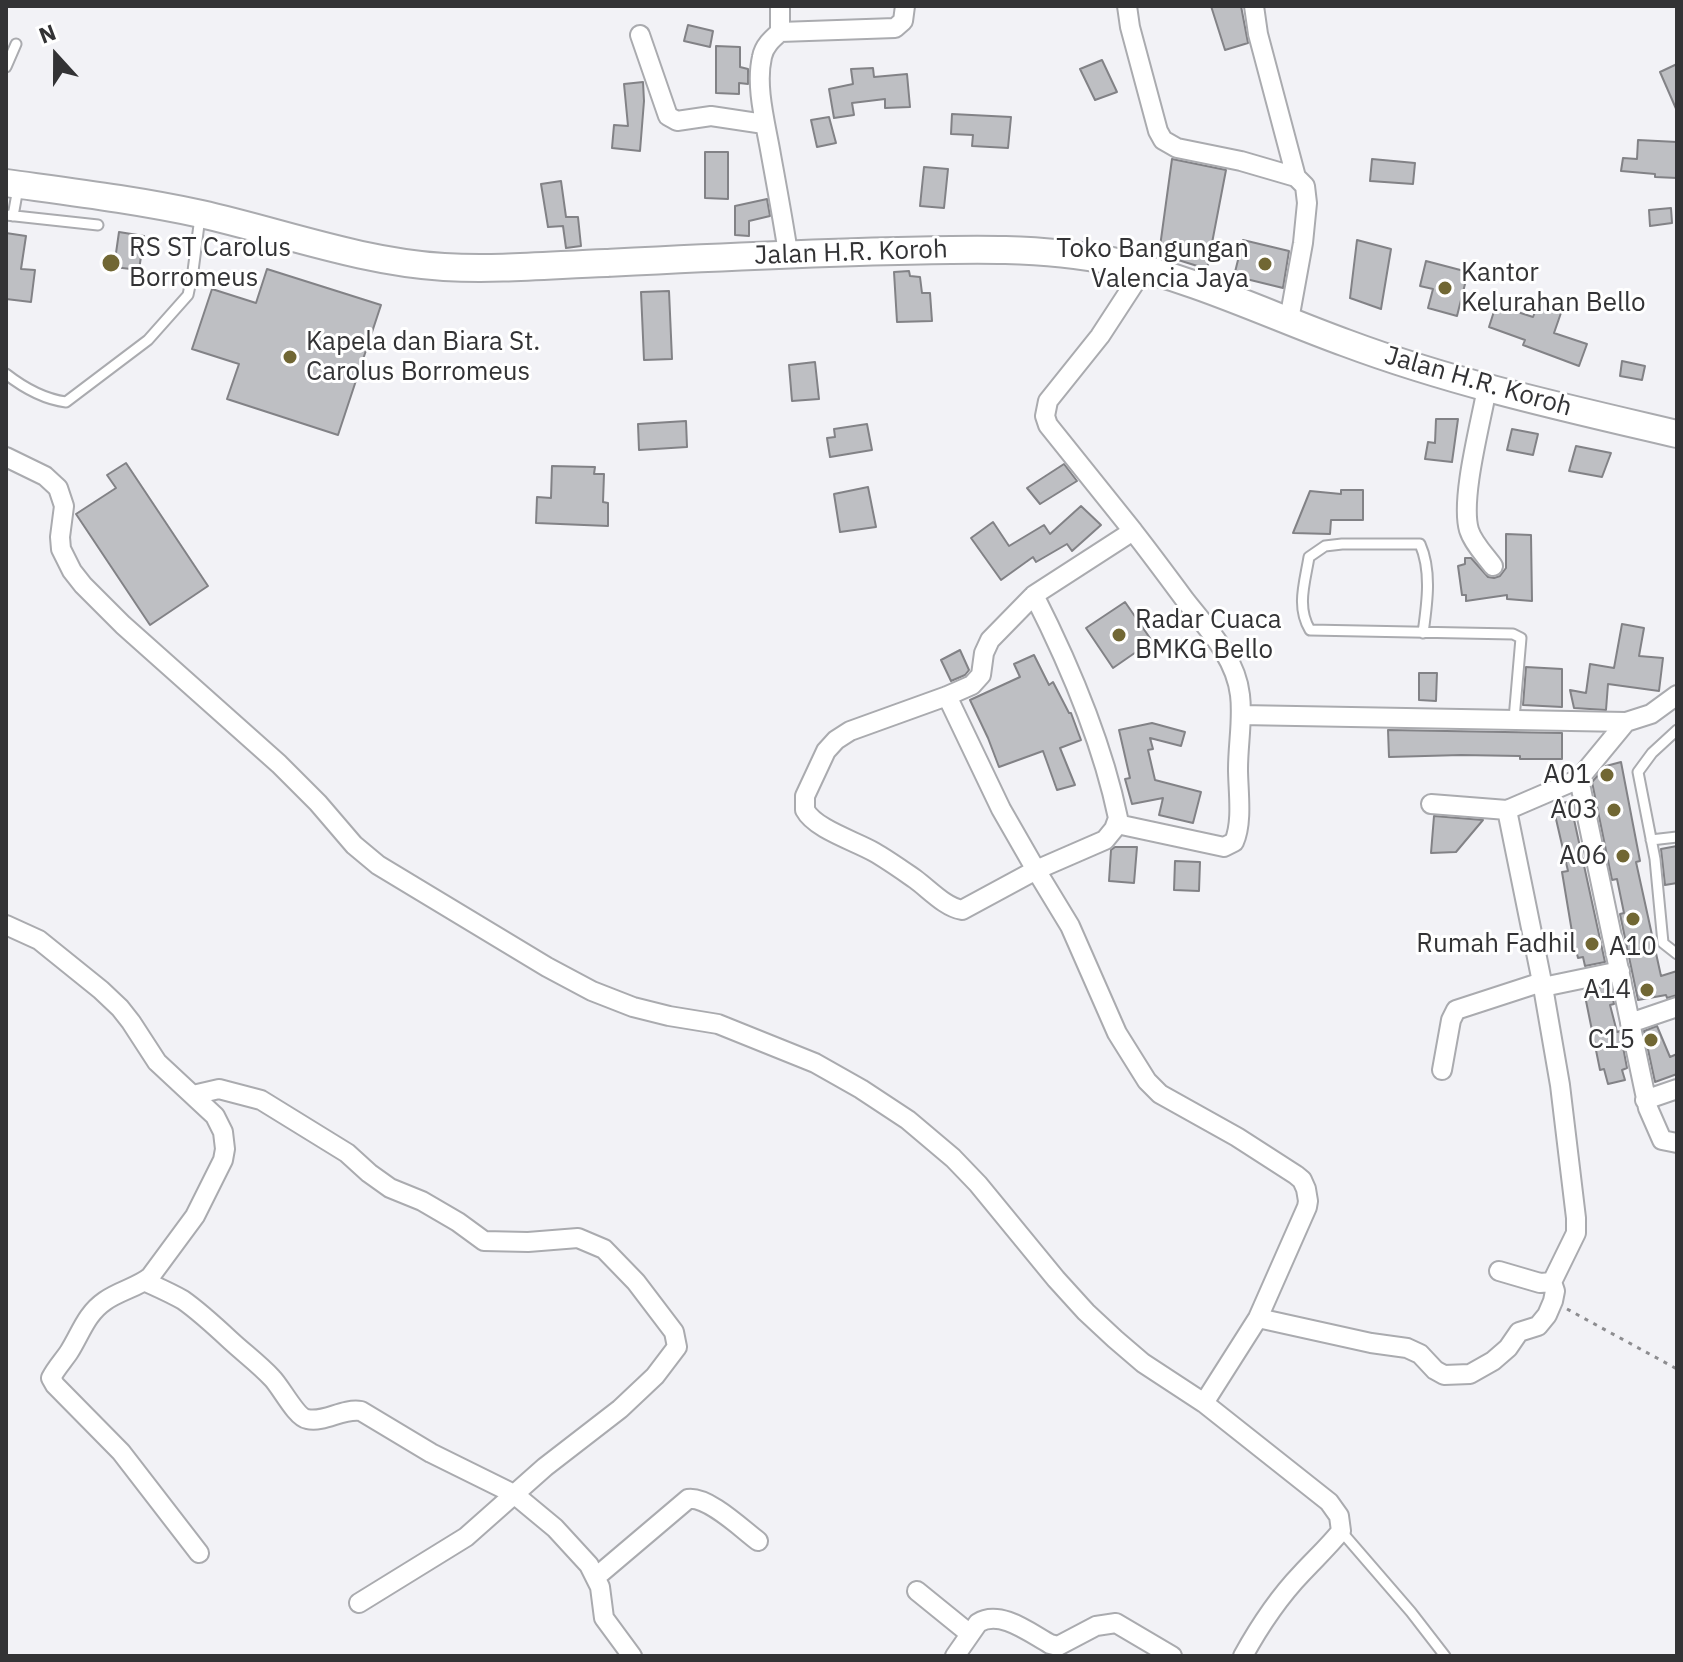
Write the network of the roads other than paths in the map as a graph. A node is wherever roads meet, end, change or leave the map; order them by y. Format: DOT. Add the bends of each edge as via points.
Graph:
graph roads {
  1 [pos="780,6"];
  2 [pos="905,6"];
  3 [pos="1127,6"];
  4 [pos="1254,6"];
  5 [pos="780,32"];
  6 [pos="640,35"];
  7 [pos="16,44"];
  8 [pos="6,67"];
  9 [pos="764,124"];
  10 [pos="1296,177"];
  11 [pos="12,184"];
  12 [pos="200,214"];
  13 [pos="10,216"];
  14 [pos="98,225"];
  15 [pos="788,253"];
  16 [pos="1143,270"];
  17 [pos="1289,320"];
  18 [pos="6,374"];
  19 [pos="1487,388"];
  20 [pos="1677,434"];
  21 [pos="6,457"];
  22 [pos="1133,531"];
  23 [pos="1493,566"];
  24 [pos="1034,595"];
  25 [pos="1423,633"];
  26 [pos="947,696"];
  27 [pos="1677,696"];
  28 [pos="1241,715"];
  29 [pos="1514,719"];
  30 [pos="1626,722"];
  31 [pos="1677,730"];
  32 [pos="1579,779"];
  33 [pos="1431,804"];
  34 [pos="1507,810"];
  35 [pos="1117,824"];
  36 [pos="1677,837"];
  37 [pos="1651,840"];
  38 [pos="1036,870"];
  39 [pos="6,925"];
  40 [pos="1677,954"];
  41 [pos="1620,971"];
  42 [pos="1543,984"];
  43 [pos="1677,1007"];
  44 [pos="1630,1023"];
  45 [pos="1442,1070"];
  46 [pos="1677,1089"];
  47 [pos="193,1095"];
  48 [pos="1645,1100"];
  49 [pos="1677,1143"];
  50 [pos="1499,1271"];
  51 [pos="144,1281"];
  52 [pos="1552,1282"];
  53 [pos="1258,1318"];
  54 [pos="1204,1403"];
  55 [pos="514,1494"];
  56 [pos="1341,1531"];
  57 [pos="758,1541"];
  58 [pos="199,1553"];
  59 [pos="596,1577"];
  60 [pos="917,1591"];
  61 [pos="359,1603"];
  62 [pos="970,1634"];
  63 [pos="1248,1654"];
  64 [pos="632,1656"];
  65 [pos="955,1656"];
  66 [pos="1172,1656"];
  67 [pos="1445,1656"];
  1 -- 5 [label="street"];
  2 -- 5 [label="street" via="903,21 895,28"];
  3 -- 10 [label="street" via="1163,140"];
  4 -- 10 [label="street"];
  5 -- 9 [label="street" via="761,58"];
  6 -- 9 [label="street" via="668,116 677,121 711,116"];
  7 -- 8 [label="lane"];
  9 -- 15 [label="street"];
  10 -- 17 [label="street" via="1305,186 1307,203"];
  11 -- 12 [label="main road, Jalan H.R. Koroh"];
  11 -- 13 [label="lane"];
  12 -- 15 [label="main road, Jalan H.R. Koroh" via="354,253 441,267"];
  12 -- 18 [label="lane" via="188,295 148,340 66,402 48,400"];
  13 -- 14 [label="lane"];
  15 -- 16 [label="main road, Jalan H.R. Koroh" via="1024,251"];
  16 -- 17 [label="main road, Jalan H.R. Koroh"];
  16 -- 22 [label="street" via="1045,410 1048,425"];
  17 -- 19 [label="main road, Jalan H.R. Koroh"];
  19 -- 20 [label="main road, Jalan H.R. Koroh"];
  19 -- 23 [label="street" via="1466,506 1468,528"];
  21 -- 54 [label="street" via="45,476 61,491 60,544 83,585 279,764 378,865 607,998 718,1024 815,1063 873,1097 953,1158 1115,1339"];
  22 -- 24 [label="street"];
  22 -- 28 [label="street" via="1230,662"];
  24 -- 26 [label="street" via="990,640 975,683"];
  24 -- 35 [label="street" via="1099,746"];
  25 -- 25 [label="lane" via="1310,630 1301,603 1309,557 1325,546 1342,544 1420,544 1428,595"];
  25 -- 29 [label="lane" via="1521,638"];
  26 -- 38 [label="street"];
  26 -- 38 [label="street" via="836,740 805,796 808,816 872,851 959,910"];
  27 -- 30 [label="street" via="1651,714"];
  28 -- 29 [label="street"];
  28 -- 35 [label="street" via="1234,842 1224,847"];
  29 -- 30 [label="street"];
  30 -- 32 [label="street"];
  31 -- 37 [label="lane" via="1638,772"];
  32 -- 34 [label="street"];
  32 -- 41 [label="street"];
  33 -- 34 [label="street"];
  34 -- 42 [label="street"];
  35 -- 38 [label="street" via="1105,840"];
  36 -- 37 [label="lane"];
  37 -- 40 [label="lane" via="1663,943"];
  38 -- 53 [label="street" via="1070,926 1117,1033 1147,1081 1305,1184 1307,1207"];
  39 -- 47 [label="street" via="39,940 101,990 131,1022 157,1062"];
  41 -- 42 [label="street"];
  41 -- 44 [label="street"];
  42 -- 45 [label="street" via="1456,1010"];
  42 -- 52 [label="street" via="1576,1218 1576,1233"];
  43 -- 44 [label="street"];
  44 -- 48 [label="street"];
  46 -- 48 [label="street"];
  47 -- 51 [label="street" via="223,1132 223,1160 195,1216"];
  47 -- 55 [label="street" via="219,1089 261,1100 347,1153 390,1188 422,1201 484,1241 578,1238 604,1249 636,1282 674,1332 677,1347 620,1409"];
  48 -- 49 [label="street" via="1662,1140"];
  50 -- 52 [label="street"];
  51 -- 55 [label="street" via="183,1300 213,1324 272,1378 302,1418 361,1411"];
  51 -- 58 [label="street" via="94,1310 51,1378 121,1452"];
  52 -- 53 [label="street" via="1553,1301 1538,1326 1519,1332 1481,1369 1461,1375 1435,1370 1412,1349"];
  53 -- 54 [label="street"];
  54 -- 56 [label="street" via="1329,1502"];
  55 -- 59 [label="street" via="555,1528"];
  55 -- 61 [label="street" via="466,1537"];
  56 -- 63 [label="street" via="1278,1602"];
  56 -- 67 [label="lane"];
  57 -- 59 [label="street" via="707,1502 688,1499"];
  59 -- 64 [label="street" via="604,1618"];
  60 -- 62 [label="street"];
  62 -- 65 [label="street"];
  62 -- 66 [label="street" via="982,1619 1003,1619 1058,1646 1096,1626 1116,1623"];
}
